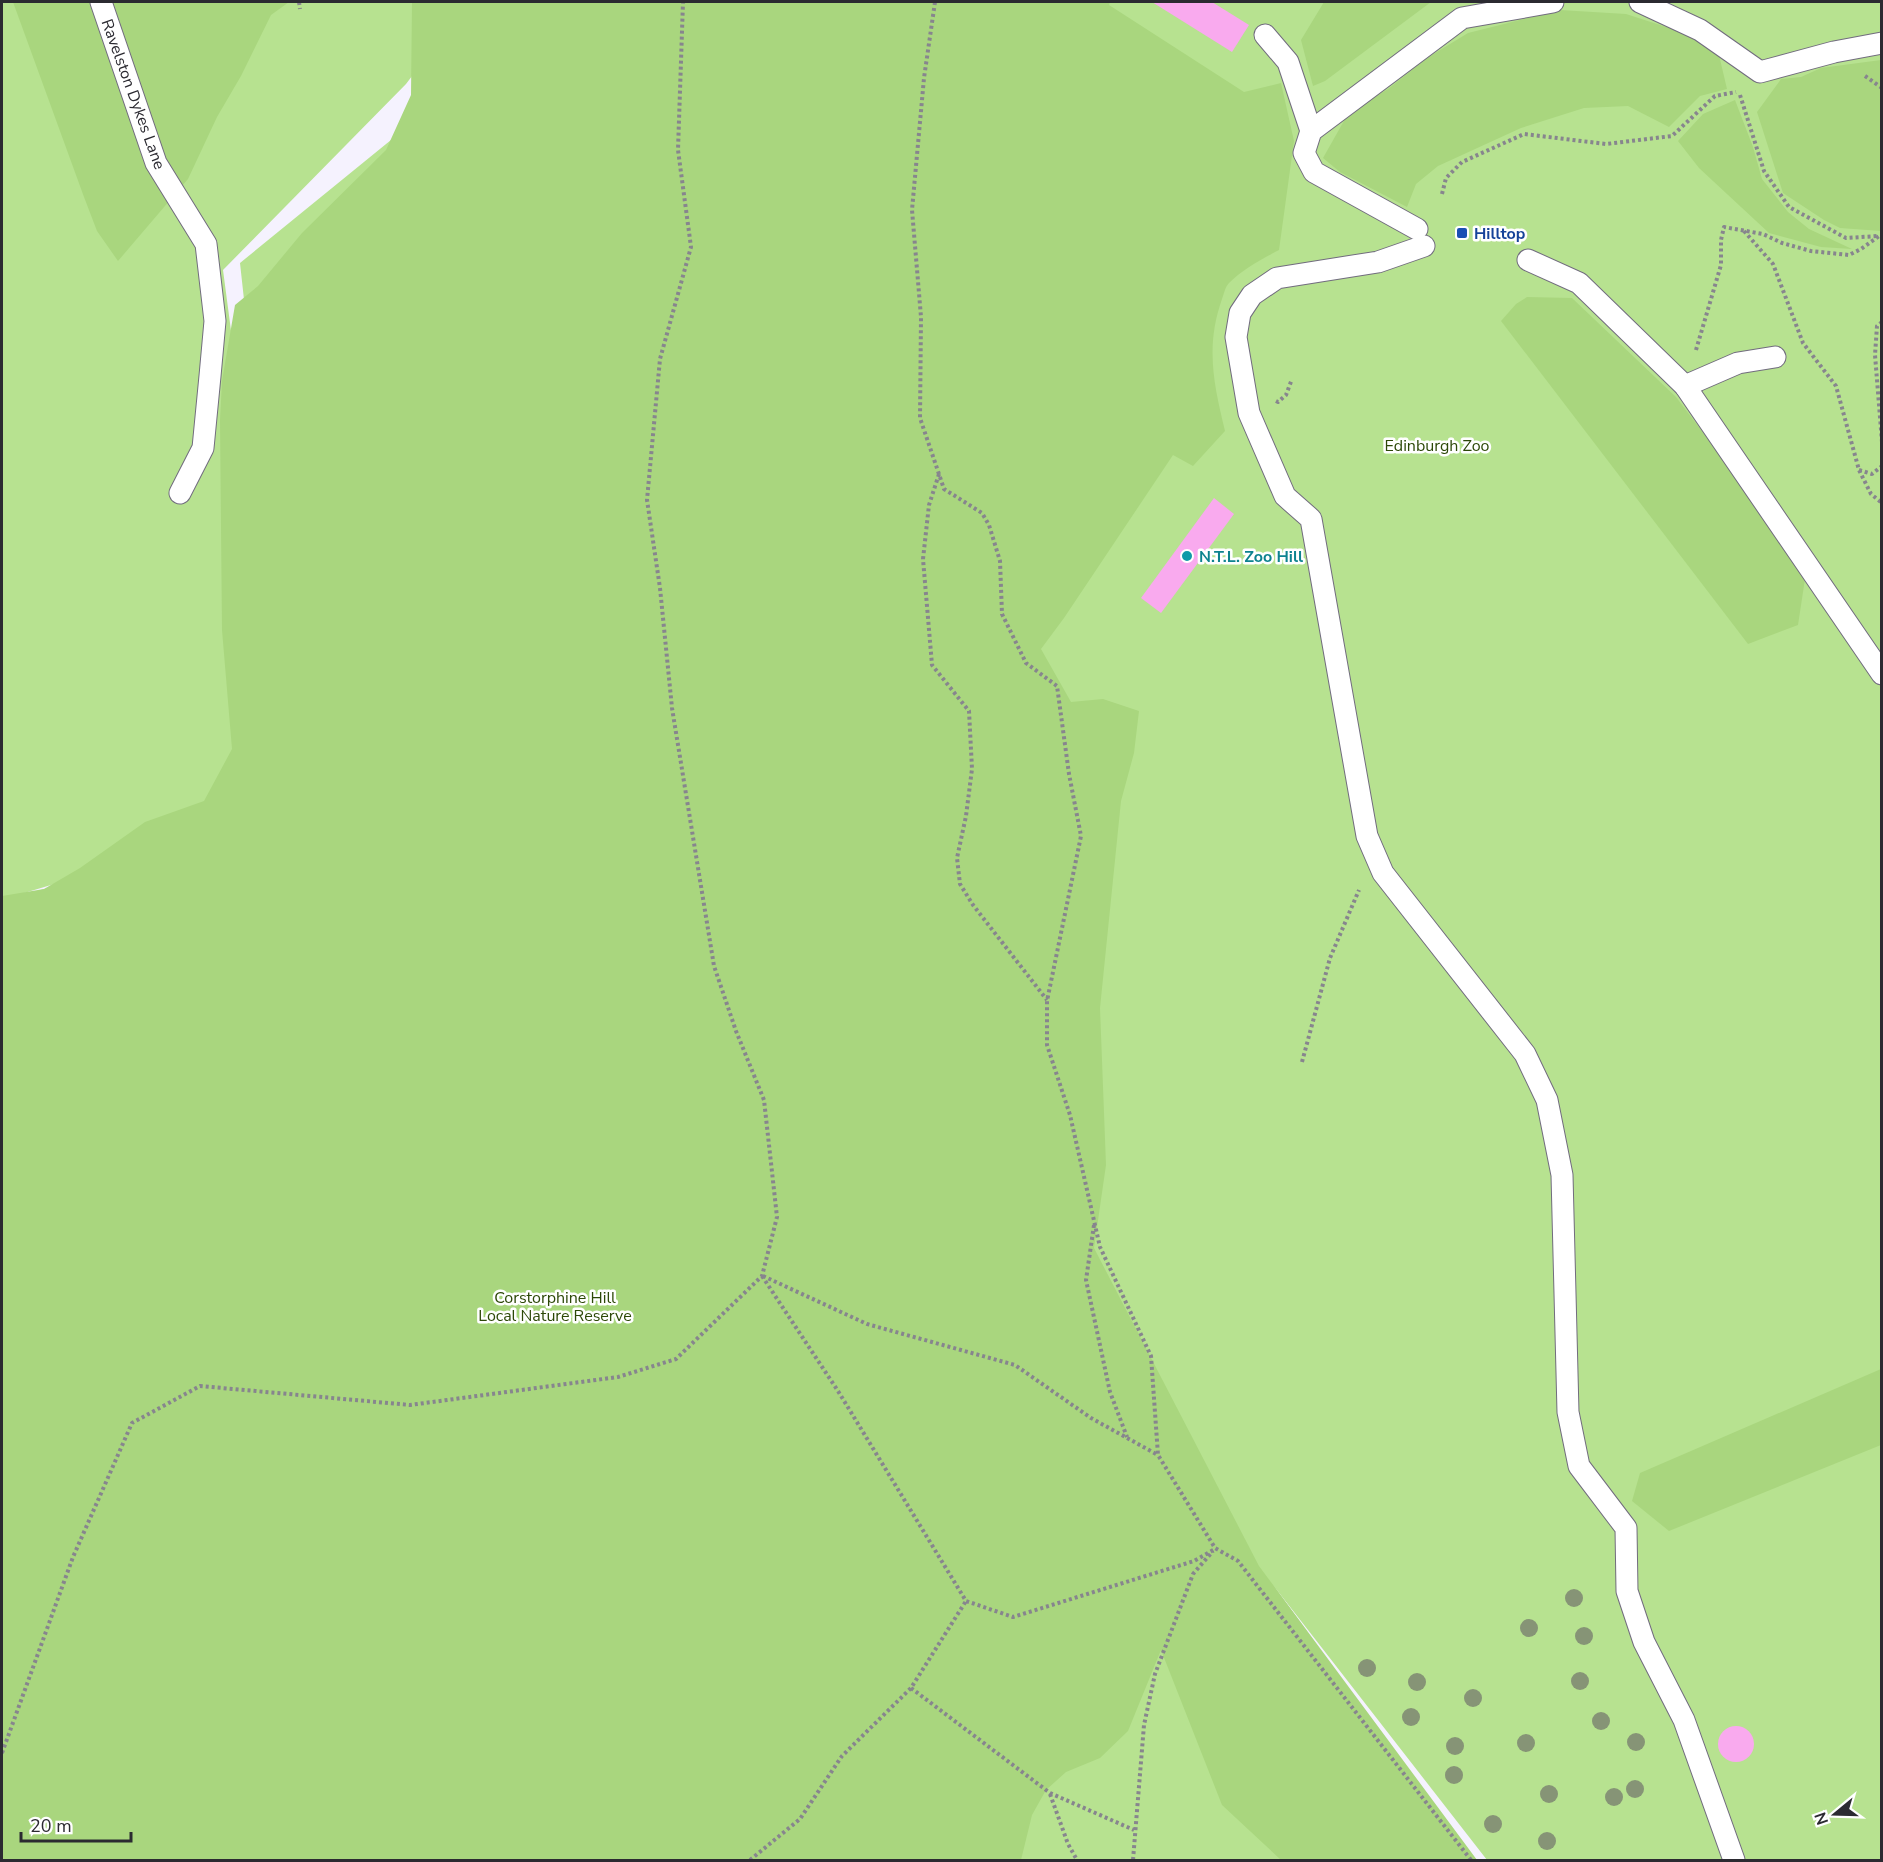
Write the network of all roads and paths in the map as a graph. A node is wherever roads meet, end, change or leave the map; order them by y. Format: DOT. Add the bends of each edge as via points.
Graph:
graph roads {
  1 [pos="101,2"];
  2 [pos="299,2"];
  3 [pos="683,2"];
  4 [pos="935,2"];
  5 [pos="1553,2"];
  6 [pos="1640,2"];
  7 [pos="300,9"];
  8 [pos="1264,35"];
  9 [pos="1881,43"];
  10 [pos="1311,131"];
  11 [pos="1442,194"];
  12 [pos="1743,230"];
  13 [pos="1880,236"];
  14 [pos="1528,260"];
  15 [pos="1881,322"];
  16 [pos="1775,357"];
  17 [pos="1708,377"];
  18 [pos="1685,386"];
  19 [pos="1881,442"];
  20 [pos="1881,466"];
  21 [pos="1859,470"];
  22 [pos="939,474"];
  23 [pos="180,493"];
  24 [pos="1881,503"];
  25 [pos="1881,674"];
  26 [pos="1375,853"];
  27 [pos="1047,1001"];
  28 [pos="1302,1062"];
  29 [pos="1094,1222"];
  30 [pos="762,1276"];
  31 [pos="1127,1438"];
  32 [pos="1158,1455"];
  33 [pos="1215,1548"];
  34 [pos="966,1601"];
  35 [pos="911,1688"];
  36 [pos="2,1754"];
  37 [pos="1050,1793"];
  38 [pos="1134,1830"];
  39 [pos="750,1860"];
  40 [pos="1077,1860"];
  41 [pos="1133,1860"];
  42 [pos="1471,1860"];
  43 [pos="1734,1860"];
  1 -- 23 [label="lane, Ravelston Dykes Lane" via="156,164 206,244 215,321 203,448"];
  2 -- 7 [label="path"];
  3 -- 30 [label="path" via="678,150 691,247 660,359 647,500 672,708 714,966 764,1100 777,1216"];
  4 -- 22 [label="path" via="912,210 921,317 920,418"];
  5 -- 10 [label="lane" via="1462,18"];
  6 -- 9 [label="lane" via="1700,30 1760,72"];
  8 -- 10 [label="lane" via="1287,62"];
  10 -- 26 [label="lane" via="1304,153 1314,172 1421,237 1378,262 1277,279 1252,295 1240,313 1236,337 1249,413 1258,436 1285,496 1311,519 1367,836"];
  11 -- 13 [label="path" via="1446,178 1462,162 1524,134 1606,144 1672,136 1714,96 1739,91 1764,171 1789,207 1846,238"];
  12 -- 13 [label="path" via="1811,251 1849,255"];
  12 -- 17 [label="path" via="1724,227 1721,265 1696,346 1697,363"];
  12 -- 21 [label="path" via="1773,264 1803,343 1836,386"];
  14 -- 18 [label="lane" via="1578,283"];
  15 -- 19 [label="path" via="1877,326 1875,355"];
  16 -- 17 [label="lane" via="1738,363"];
  17 -- 18 [label="lane"];
  18 -- 25 [label="lane"];
  20 -- 21 [label="path" via="1872,474"];
  21 -- 24 [label="path" via="1871,494"];
  22 -- 27 [label="path" via="929,505 923,559 932,665 969,711 972,769 957,858 960,884"];
  22 -- 27 [label="path" via="944,489 982,513 989,525 1000,561 1002,614 1026,663 1057,686 1081,836"];
  26 -- 28 [label="path" via="1330,958"];
  26 -- 43 [label="lane" via="1383,873 1525,1054 1548,1100 1562,1174 1568,1412 1579,1466 1626,1528 1628,1591 1644,1641 1684,1720"];
  27 -- 29 [label="path" via="1047,1045 1070,1115"];
  29 -- 31 [label="path" via="1086,1280 1110,1392"];
  29 -- 32 [label="path" via="1100,1247 1151,1356"];
  30 -- 31 [label="path" via="867,1324 1015,1365"];
  30 -- 34 [label="path" via="838,1391"];
  30 -- 36 [label="path" via="676,1359 618,1377 410,1405 200,1386 132,1423 73,1557"];
  31 -- 32 [label="path"];
  32 -- 33 [label="path"];
  33 -- 34 [label="path" via="1194,1561 1013,1617"];
  33 -- 38 [label="path" via="1193,1574 1155,1674 1144,1725"];
  33 -- 42 [label="path" via="1238,1561"];
  34 -- 35 [label="path"];
  35 -- 37 [label="path"];
  35 -- 39 [label="path" via="842,1756 800,1819"];
  37 -- 38 [label="path"];
  37 -- 40 [label="path"];
  38 -- 41 [label="path"];
}
